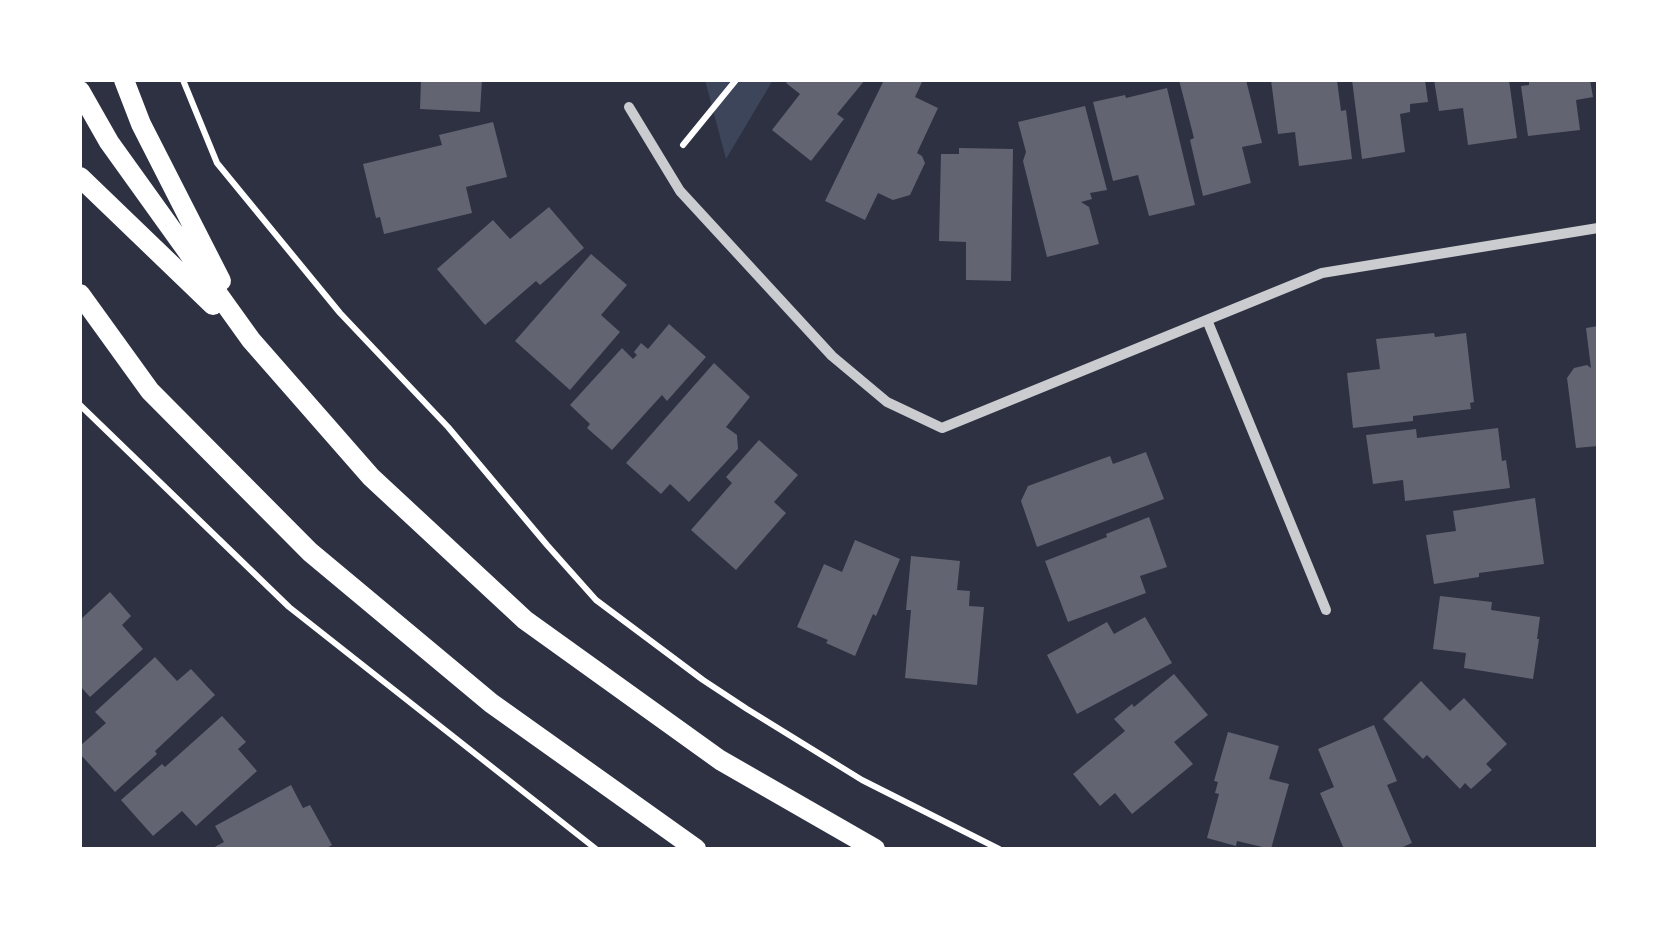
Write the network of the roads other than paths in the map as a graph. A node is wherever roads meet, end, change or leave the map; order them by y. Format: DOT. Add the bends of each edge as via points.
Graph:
graph roads {
  1 [pos="124,80"];
  2 [pos="80,91"];
  3 [pos="629,107"];
  4 [pos="80,177"];
  5 [pos="1598,228"];
  6 [pos="80,294"];
  7 [pos="1207,320"];
  8 [pos="251,340"];
  9 [pos="1326,610"];
  10 [pos="696,849"];
  11 [pos="876,849"];
  1 -- 8 [label="main road"];
  2 -- 8 [label="main road"];
  3 -- 7 [label="street" via="680,191 832,356 887,402 942,428"];
  4 -- 8 [label="main road"];
  5 -- 7 [label="street" via="1322,273"];
  6 -- 10 [label="main road" via="150,391 310,552 491,703"];
  7 -- 9 [label="street"];
  8 -- 11 [label="main road" via="371,477 525,620 720,760"];
}
